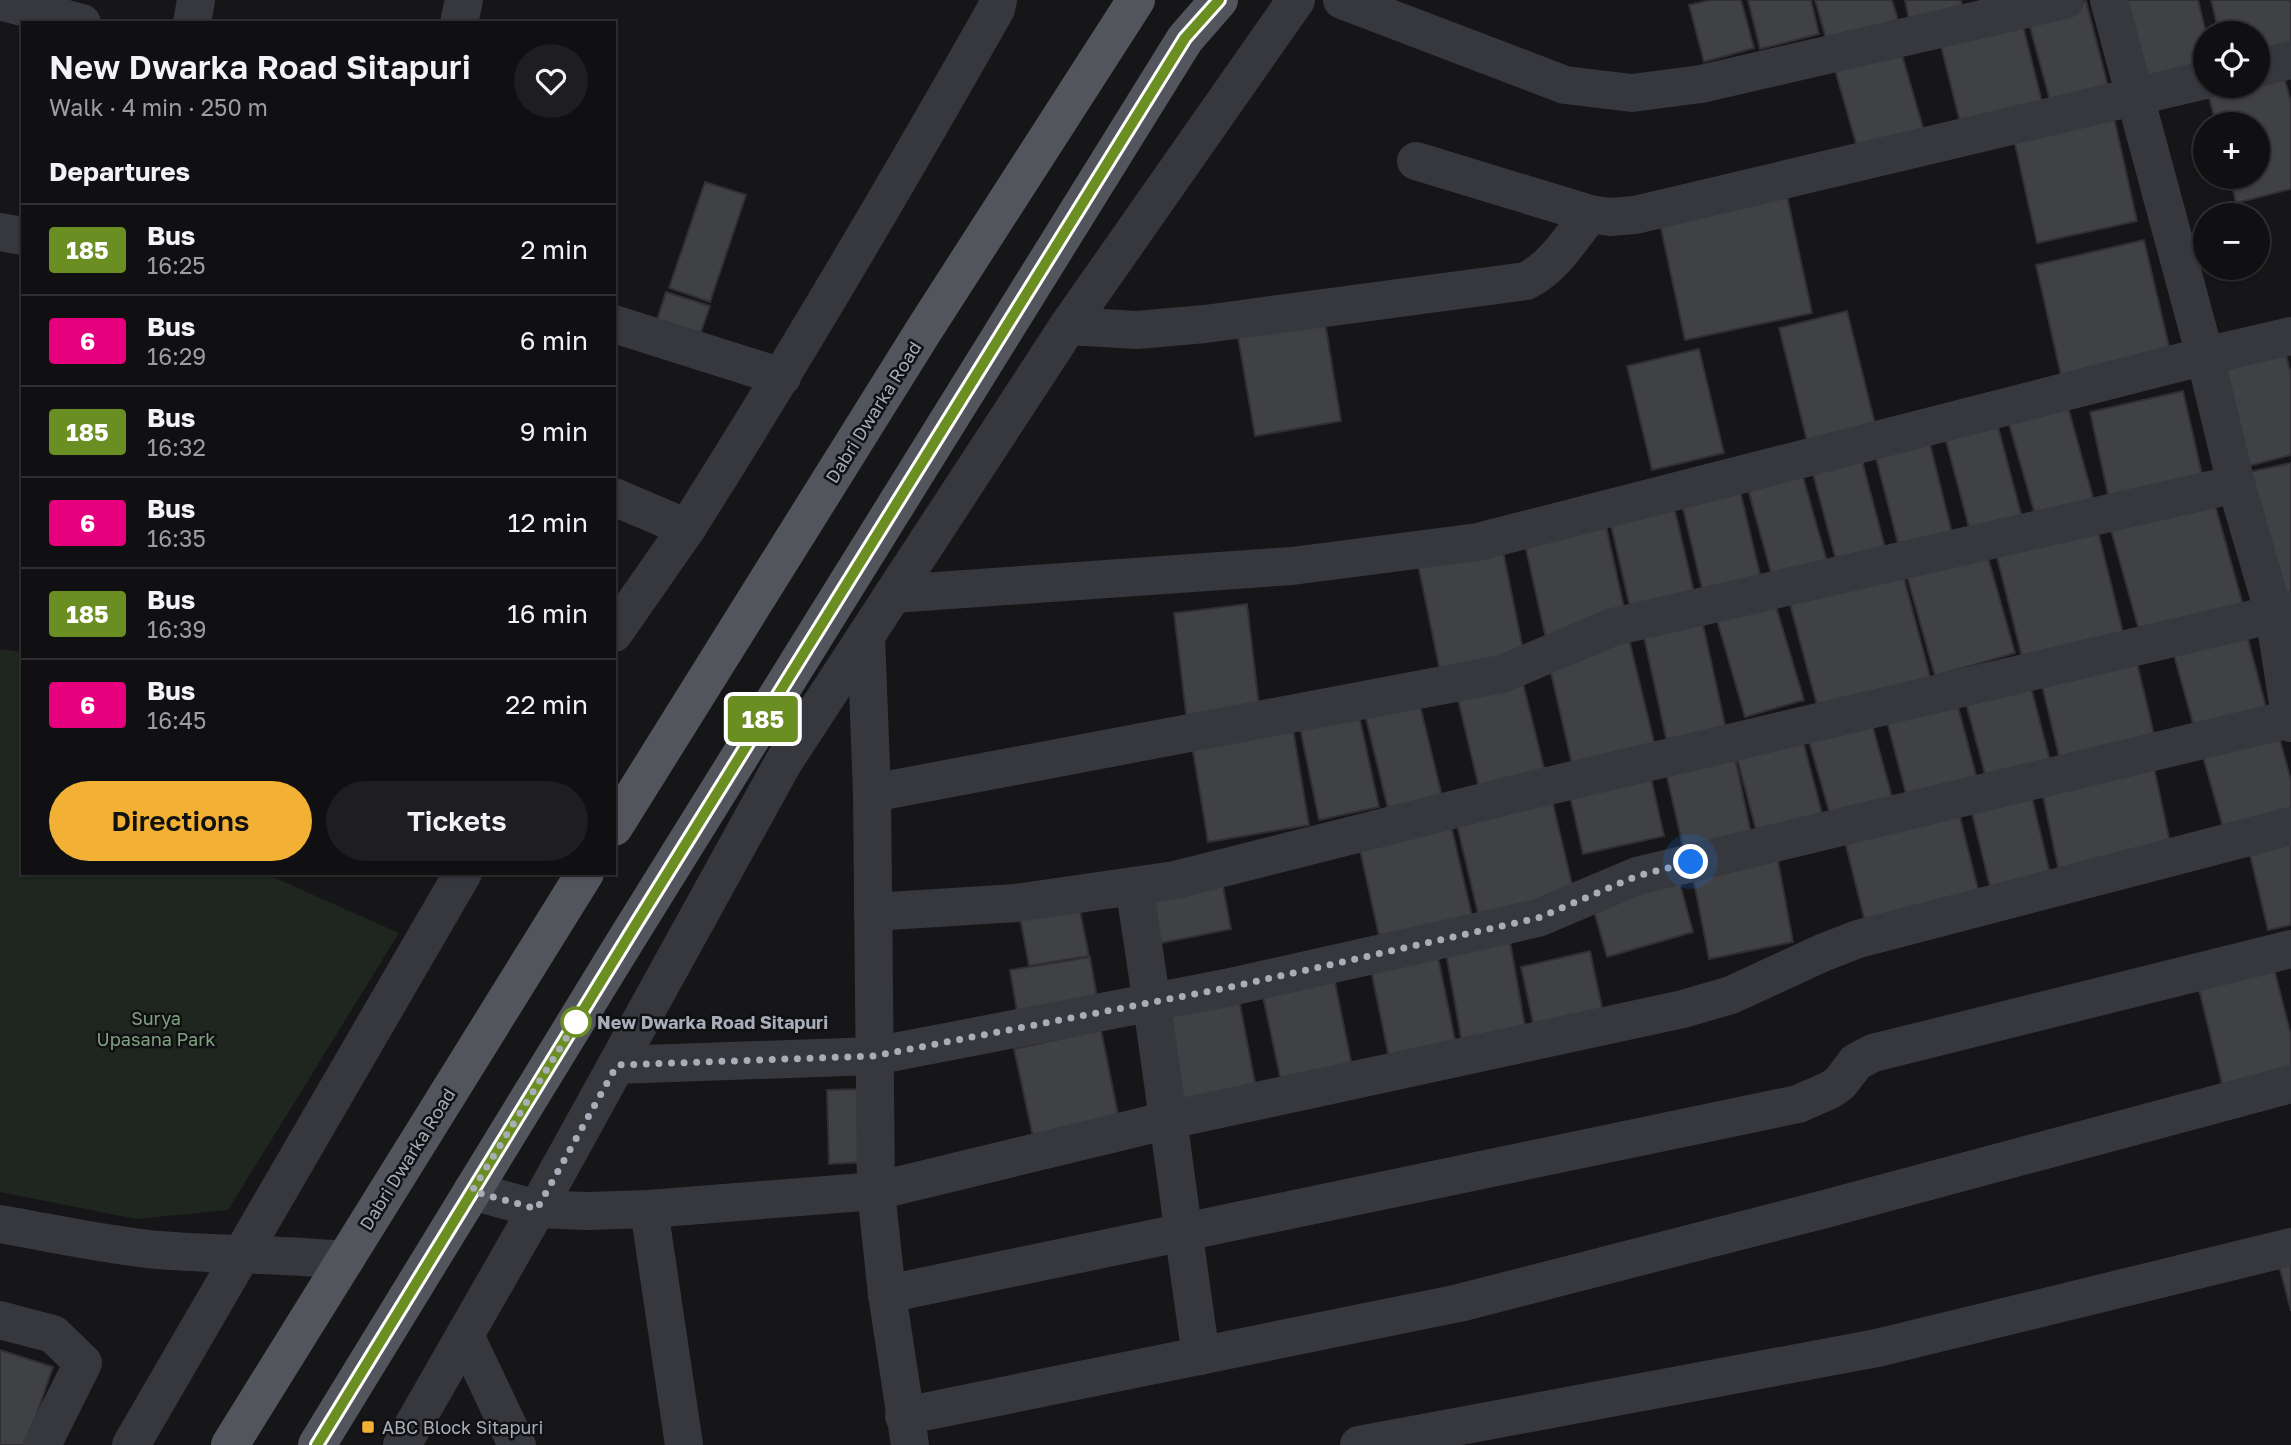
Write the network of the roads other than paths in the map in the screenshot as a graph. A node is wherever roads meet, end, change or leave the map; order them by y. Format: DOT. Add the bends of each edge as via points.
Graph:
graph roads {
  1 [pos="196,0"];
  2 [pos="464,0"];
  3 [pos="998,0"];
  4 [pos="1136,0"];
  5 [pos="1219,0"];
  6 [pos="1296,0"];
  7 [pos="1342,0"];
  8 [pos="2065,0"];
  9 [pos="2109,0"];
  10 [pos="0,1"];
  11 [pos="75,21"];
  12 [pos="191,21"];
  13 [pos="459,21"];
  14 [pos="2291,61"];
  15 [pos="2270,65"];
  16 [pos="2193,83"];
  17 [pos="2134,96"];
  18 [pos="1416,161"];
  19 [pos="1590,214"];
  20 [pos="0,232"];
  21 [pos="21,236"];
  22 [pos="616,325"];
  23 [pos="1068,326"];
  24 [pos="2291,336"];
  25 [pos="2205,356"];
  26 [pos="782,377"];
  27 [pos="2236,484"];
  28 [pos="616,498"];
  29 [pos="687,528"];
  30 [pos="893,594"];
  31 [pos="2282,612"];
  32 [pos="616,630"];
  33 [pos="866,636"];
  34 [pos="2290,721"];
  35 [pos="872,793"];
  36 [pos="616,824"];
  37 [pos="2291,826"];
  38 [pos="462,875"];
  39 [pos="584,875"];
  40 [pos="1134,886"];
  41 [pos="873,912"];
  42 [pos="2291,949"];
  43 [pos="1152,1002"];
  44 [pos="874,1056"];
  45 [pos="617,1065"];
  46 [pos="2291,1084"];
  47 [pos="1169,1120"];
  48 [pos="472,1191"];
  49 [pos="876,1191"];
  50 [pos="537,1209"];
  51 [pos="649,1209"];
  52 [pos="0,1224"];
  53 [pos="1182,1232"];
  54 [pos="2291,1247"];
  55 [pos="241,1255"];
  56 [pos="345,1260"];
  57 [pos="887,1294"];
  58 [pos="0,1320"];
  59 [pos="465,1335"];
  60 [pos="1201,1356"];
  61 [pos="907,1431"];
  62 [pos="42,1445"];
  63 [pos="131,1445"];
  64 [pos="230,1445"];
  65 [pos="317,1445"];
  66 [pos="402,1445"];
  67 [pos="517,1445"];
  68 [pos="684,1445"];
  69 [pos="1359,1445"];
  1 -- 12 [label="street"];
  2 -- 13 [label="street"];
  3 -- 26 [label="street"];
  4 -- 36 [label="main road, Dabri Dwarka Road"];
  5 -- 48 [label="main road" via="1185,38"];
  6 -- 23 [label="street"];
  7 -- 8 [label="street" via="1565,85 1632,93 1701,84"];
  9 -- 17 [label="street"];
  10 -- 11 [label="street"];
  14 -- 15 [label="street"];
  16 -- 17 [label="street"];
  17 -- 19 [label="street" via="1635,215"];
  17 -- 25 [label="street"];
  18 -- 19 [label="street"];
  19 -- 23 [label="street" via="1556,258 1526,281 1168,328"];
  20 -- 21 [label="street"];
  22 -- 26 [label="street"];
  23 -- 30 [label="street"];
  24 -- 25 [label="street"];
  25 -- 27 [label="street"];
  25 -- 30 [label="street" via="1478,542 1292,566"];
  26 -- 29 [label="street"];
  27 -- 31 [label="street"];
  27 -- 35 [label="street" via="1613,627 1502,674"];
  28 -- 29 [label="street"];
  29 -- 32 [label="street"];
  30 -- 33 [label="street"];
  31 -- 34 [label="street"];
  31 -- 40 [label="street" via="1540,788 1175,880"];
  33 -- 35 [label="street"];
  33 -- 45 [label="street" via="783,763"];
  34 -- 43 [label="street" via="1637,876 1538,918"];
  35 -- 41 [label="street"];
  37 -- 47 [label="street" via="1858,939 1731,995 1683,1009"];
  38 -- 55 [label="street"];
  39 -- 56 [label="main road, Dabri Dwarka Road"];
  40 -- 41 [label="street" via="1016,903"];
  40 -- 43 [label="street"];
  41 -- 44 [label="street"];
  42 -- 53 [label="street" via="1873,1053 1856,1062 1830,1090 1798,1104"];
  43 -- 44 [label="street"];
  43 -- 47 [label="street"];
  44 -- 45 [label="street"];
  44 -- 49 [label="street"];
  45 -- 50 [label="street"];
  46 -- 60 [label="street" via="1459,1303"];
  47 -- 49 [label="street"];
  47 -- 53 [label="street"];
  48 -- 50 [label="street"];
  48 -- 65 [label="main road"];
  49 -- 51 [label="street"];
  49 -- 57 [label="street"];
  50 -- 51 [label="street"];
  50 -- 59 [label="street"];
  51 -- 68 [label="street"];
  52 -- 55 [label="street" via="155,1250"];
  53 -- 57 [label="street"];
  53 -- 60 [label="street"];
  54 -- 69 [label="street" via="1877,1348"];
  55 -- 56 [label="street"];
  55 -- 63 [label="street"];
  56 -- 64 [label="main road, Dabri Dwarka Road"];
  57 -- 61 [label="street"];
  58 -- 62 [label="street" via="53,1334 83,1363"];
  59 -- 66 [label="street"];
  59 -- 67 [label="street"];
  60 -- 61 [label="street"];
}
